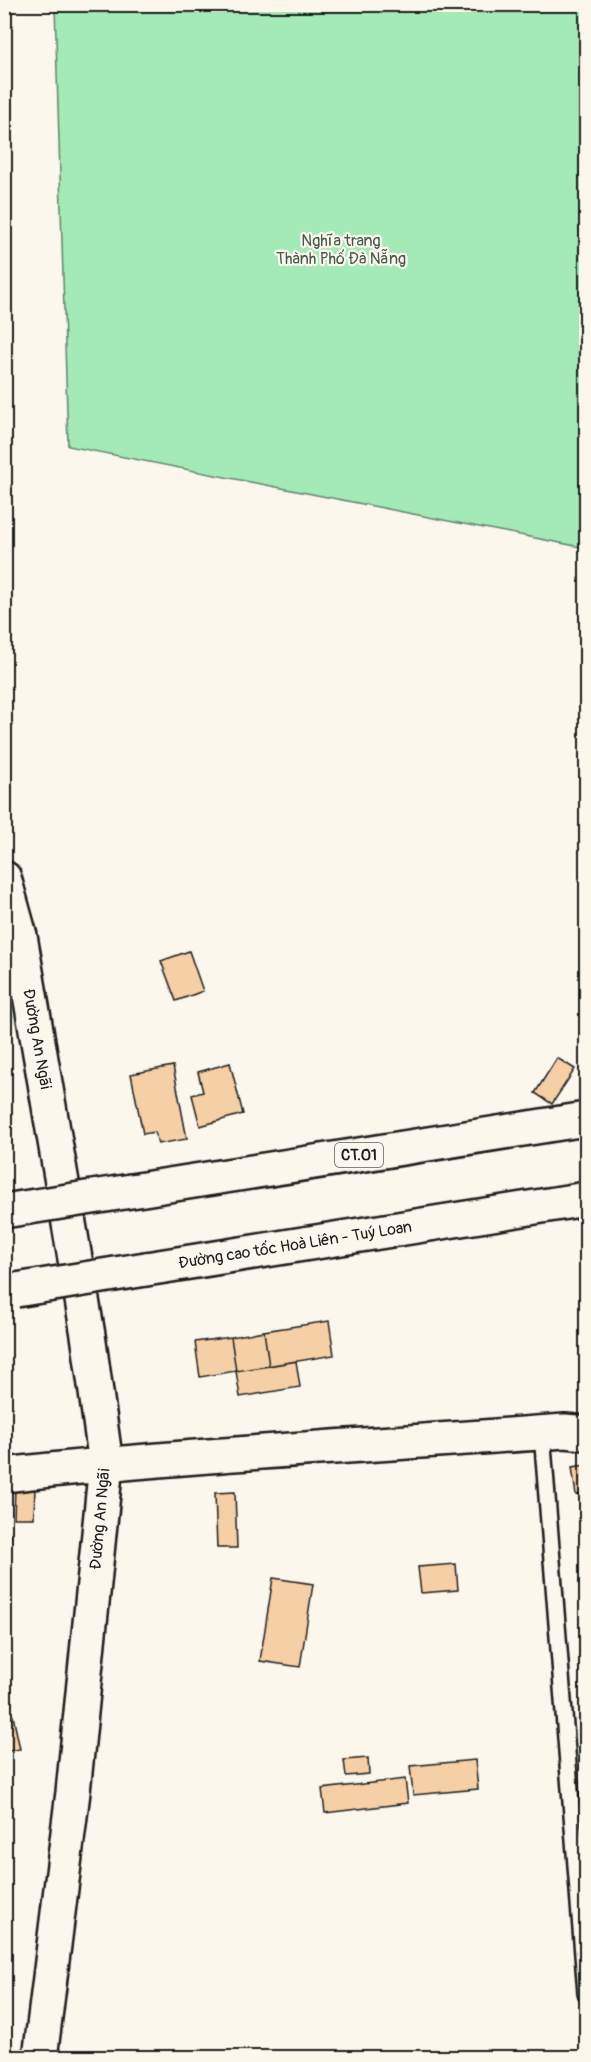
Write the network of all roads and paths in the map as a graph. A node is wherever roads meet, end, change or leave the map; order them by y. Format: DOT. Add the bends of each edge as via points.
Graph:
graph roads {
  1 [pos="4,878"];
  2 [pos="586,1119"];
  3 [pos="586,1199"];
  4 [pos="4,1211"];
  5 [pos="10,1291"];
  6 [pos="542,1433"];
  7 [pos="586,1433"];
  8 [pos="106,1464"];
  9 [pos="4,1475"];
  10 [pos="586,1993"];
  11 [pos="40,2058"];
  1 -- 8 [label="main road, Đường An Ngãi" via="20,936"];
  2 -- 4 [label="main road, CT.01, bridge"];
  3 -- 5 [label="main road, Đường cao tốc Hoà Liên - Tuý Loan, bridge"];
  6 -- 7 [label="main road"];
  6 -- 8 [label="main road"];
  6 -- 10 [label="lane"];
  8 -- 9 [label="main road"];
  8 -- 11 [label="main road, Đường An Ngãi" via="73,1792"];
}
